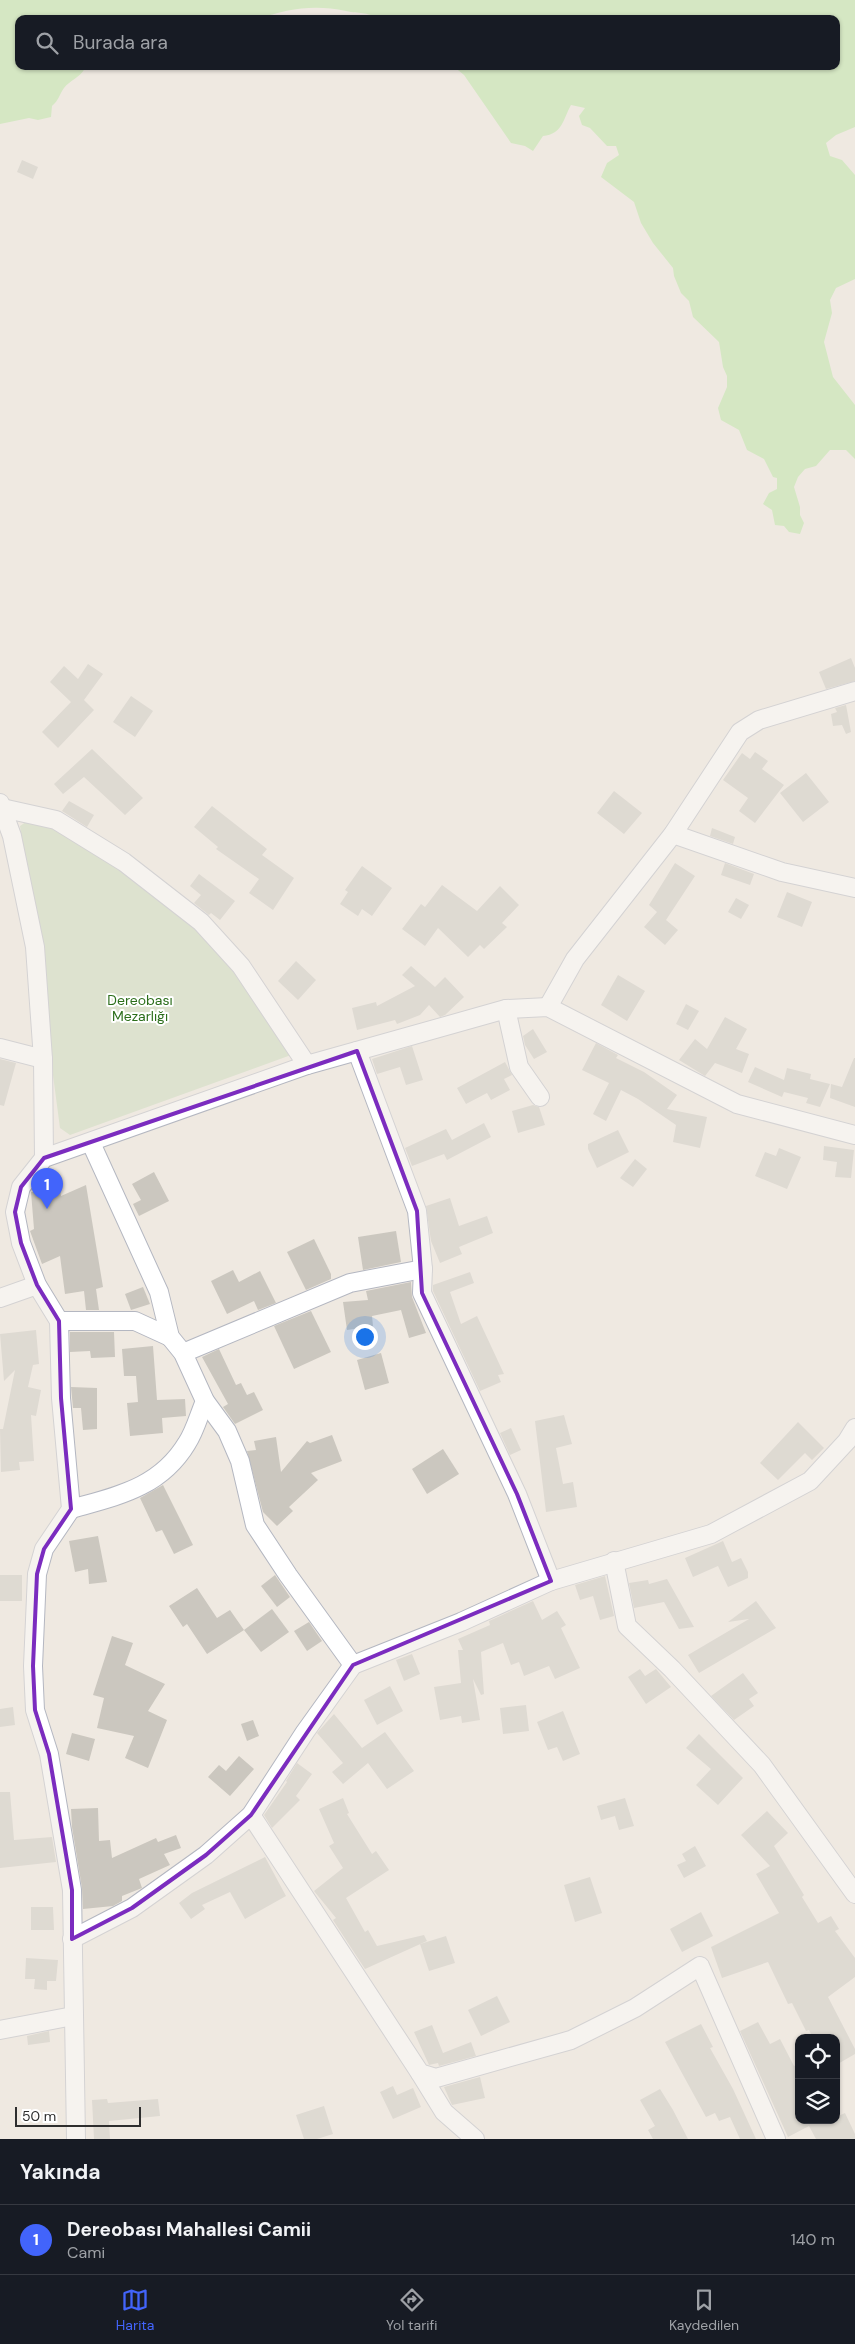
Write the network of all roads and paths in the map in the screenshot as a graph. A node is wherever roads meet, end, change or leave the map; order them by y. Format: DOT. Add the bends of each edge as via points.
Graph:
graph roads {
  1 [pos="855,691"];
  2 [pos="1,806"];
  3 [pos="673,834"];
  4 [pos="855,888"];
  5 [pos="548,1007"];
  6 [pos="506,1009"];
  7 [pos="0,1048"];
  8 [pos="358,1051"];
  9 [pos="43,1059"];
  10 [pos="307,1065"];
  11 [pos="540,1097"];
  12 [pos="855,1136"];
  13 [pos="91,1143"];
  14 [pos="44,1158"];
  15 [pos="423,1269"];
  16 [pos="38,1285"];
  17 [pos="0,1298"];
  18 [pos="59,1320"];
  19 [pos="170,1337"];
  20 [pos="183,1353"];
  21 [pos="205,1401"];
  22 [pos="852,1438"];
  23 [pos="71,1509"];
  24 [pos="614,1561"];
  25 [pos="551,1582"];
  26 [pos="353,1665"];
  27 [pos="251,1815"];
  28 [pos="855,1894"];
  29 [pos="72,1940"];
  30 [pos="73,2016"];
  31 [pos="0,2030"];
  32 [pos="420,2073"];
  33 [pos="76,2139"];
  34 [pos="475,2139"];
  35 [pos="776,2139"];
  1 -- 3 [label="street" via="759,720 740,732"];
  2 -- 9 [label="street" via="12,836 35,947"];
  2 -- 10 [label="street" via="56,820 124,862 201,922 241,966"];
  3 -- 4 [label="street" via="782,872"];
  3 -- 5 [label="street" via="575,959"];
  5 -- 6 [label="street"];
  5 -- 12 [label="street" via="737,1104"];
  6 -- 8 [label="street"];
  6 -- 11 [label="street" via="519,1067"];
  7 -- 9 [label="street"];
  8 -- 10 [label="street"];
  8 -- 15 [label="street" via="418,1211"];
  9 -- 14 [label="street"];
  10 -- 13 [label="street"];
  13 -- 14 [label="street"];
  13 -- 19 [label="street" via="159,1292"];
  14 -- 16 [label="street" via="21,1187 15,1212 21,1243"];
  15 -- 20 [label="street" via="350,1284"];
  15 -- 25 [label="street" via="422,1293 517,1494"];
  16 -- 17 [label="street"];
  16 -- 18 [label="street"];
  18 -- 19 [label="street" via="135,1321"];
  18 -- 23 [label="street" via="61,1398"];
  19 -- 20 [label="street"];
  20 -- 21 [label="street"];
  21 -- 23 [label="street" via="188,1443 166,1472 128,1493"];
  21 -- 26 [label="street" via="227,1431 255,1524"];
  22 -- 24 [label="street" via="810,1481 711,1534"];
  23 -- 29 [label="street" via="44,1549 37,1574 33,1666 35,1710 49,1754 72,1890"];
  24 -- 25 [label="street"];
  24 -- 28 [label="street" via="627,1626 672,1669 762,1766"];
  25 -- 26 [label="street"];
  26 -- 27 [label="street"];
  27 -- 29 [label="street" via="206,1855 132,1908"];
  27 -- 32 [label="street"];
  29 -- 30 [label="street"];
  30 -- 31 [label="street"];
  30 -- 33 [label="street"];
  32 -- 34 [label="street" via="444,2112"];
  32 -- 35 [label="street" via="436,2078 571,2040 635,2008 700,1966"];
}
